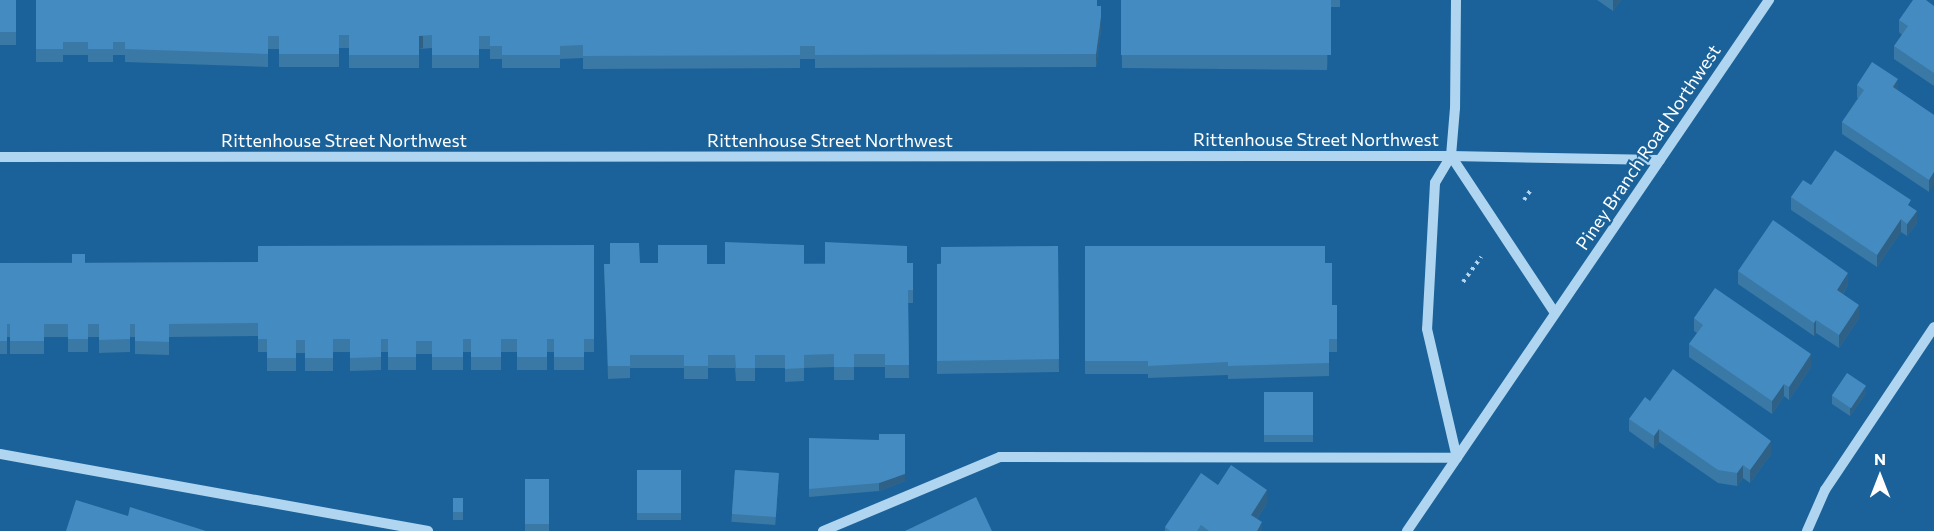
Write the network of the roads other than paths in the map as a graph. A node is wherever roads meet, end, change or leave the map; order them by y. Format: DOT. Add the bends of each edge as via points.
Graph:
graph roads {
  1 [pos="1456,0"];
  2 [pos="1768,0"];
  3 [pos="1451,156"];
  4 [pos="0,157"];
  5 [pos="1660,160"];
  6 [pos="1555,313"];
  7 [pos="1934,327"];
  8 [pos="0,454"];
  9 [pos="1457,458"];
  10 [pos="428,531"];
  11 [pos="823,531"];
  12 [pos="1407,531"];
  13 [pos="1808,531"];
  1 -- 3 [label="street"];
  2 -- 5 [label="street, Piney Branch Road Northwest"];
  3 -- 4 [label="street, Rittenhouse Street Northwest"];
  3 -- 5 [label="street, Rittenhouse Street Northwest"];
  3 -- 6 [label="street"];
  3 -- 9 [label="street" via="1435,183 1427,329"];
  5 -- 6 [label="street, Piney Branch Road Northwest"];
  6 -- 9 [label="street, Piney Branch Road Northwest"];
  7 -- 13 [label="street" via="1825,490"];
  8 -- 10 [label="street"];
  9 -- 11 [label="street" via="1000,457"];
  9 -- 12 [label="street, Piney Branch Road Northwest"];
}
